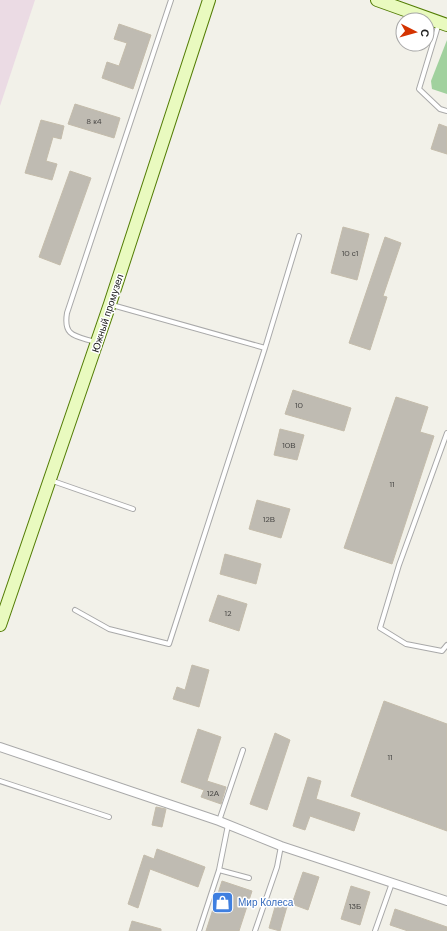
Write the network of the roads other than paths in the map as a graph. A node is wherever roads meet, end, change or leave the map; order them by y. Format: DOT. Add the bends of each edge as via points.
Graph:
graph roads {
  1 [pos="171,0"];
  2 [pos="209,0"];
  3 [pos="377,0"];
  4 [pos="443,24"];
  5 [pos="447,111"];
  6 [pos="299,236"];
  7 [pos="110,304"];
  8 [pos="97,342"];
  9 [pos="265,348"];
  10 [pos="447,433"];
  11 [pos="50,480"];
  12 [pos="133,509"];
  13 [pos="75,610"];
  14 [pos="0,625"];
  15 [pos="447,645"];
  16 [pos="0,748"];
  17 [pos="243,750"];
  18 [pos="0,781"];
  19 [pos="109,817"];
  20 [pos="218,821"];
  21 [pos="228,825"];
  22 [pos="282,846"];
  23 [pos="219,870"];
  24 [pos="249,878"];
  25 [pos="392,883"];
  26 [pos="447,901"];
  27 [pos="199,931"];
  28 [pos="255,931"];
  29 [pos="375,931"];
  1 -- 8 [label="lane" via="67,313 67,329 71,333"];
  2 -- 7 [label="street, Южный промузел"];
  3 -- 4 [label="street"];
  4 -- 5 [label="lane" via="418,89 440,109"];
  6 -- 9 [label="lane"];
  7 -- 8 [label="street, Южный промузел"];
  7 -- 9 [label="lane"];
  8 -- 11 [label="street, Южный промузел"];
  9 -- 13 [label="lane" via="169,644 109,629"];
  10 -- 15 [label="lane" via="399,565 380,628 406,644 442,651"];
  11 -- 12 [label="lane"];
  11 -- 14 [label="street, Южный промузел"];
  16 -- 20 [label="street"];
  17 -- 20 [label="lane"];
  18 -- 19 [label="lane"];
  20 -- 21 [label="street"];
  21 -- 22 [label="street"];
  21 -- 23 [label="lane"];
  22 -- 25 [label="street"];
  22 -- 28 [label="lane"];
  23 -- 24 [label="lane"];
  23 -- 27 [label="lane"];
  25 -- 26 [label="street"];
  25 -- 29 [label="lane"];
}
